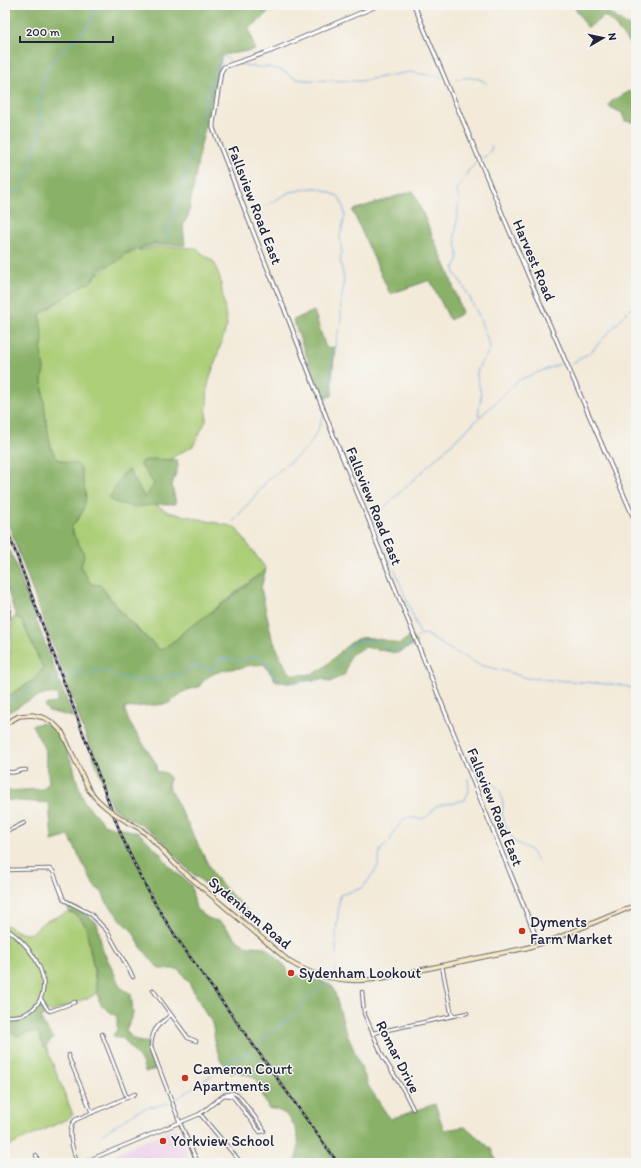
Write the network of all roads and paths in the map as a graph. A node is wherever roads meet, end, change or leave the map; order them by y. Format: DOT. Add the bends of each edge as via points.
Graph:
graph roads {
  1 [pos="379,5"];
  2 [pos="414,5"];
  3 [pos="636,523"];
  4 [pos="5,591"];
  5 [pos="5,617"];
  6 [pos="9,617"];
  7 [pos="5,670"];
  8 [pos="5,724"];
  9 [pos="5,770"];
  10 [pos="26,770"];
  11 [pos="24,823"];
  12 [pos="5,830"];
  13 [pos="5,870"];
  14 [pos="636,905"];
  15 [pos="5,928"];
  16 [pos="539,944"];
  17 [pos="442,966"];
  18 [pos="133,977"];
  19 [pos="153,990"];
  20 [pos="362,992"];
  21 [pos="41,999"];
  22 [pos="75,1002"];
  23 [pos="467,1014"];
  24 [pos="171,1015"];
  25 [pos="5,1016"];
  26 [pos="452,1016"];
  27 [pos="373,1033"];
  28 [pos="102,1034"];
  29 [pos="196,1041"];
  30 [pos="69,1055"];
  31 [pos="135,1094"];
  32 [pos="224,1096"];
  33 [pos="127,1098"];
  34 [pos="413,1109"];
  35 [pos="92,1113"];
  36 [pos="200,1114"];
  37 [pos="180,1123"];
  38 [pos="36,1155"];
  39 [pos="39,1163"];
  40 [pos="77,1163"];
  41 [pos="82,1163"];
  42 [pos="198,1163"];
  43 [pos="239,1163"];
  1 -- 16 [label="street, Fallsview Road East" via="224,68 221,72 213,124 214,133"];
  2 -- 3 [label="street, Harvest Road"];
  4 -- 6 [label="street"];
  5 -- 6 [label="street"];
  6 -- 7 [label="street"];
  8 -- 17 [label="main road, Sydenham Road, bridge" via="24,715 45,718 53,723 62,732 90,790 102,805 150,837 206,892 300,969 334,979 364,981"];
  9 -- 10 [label="street" via="13,773"];
  11 -- 12 [label="street"];
  13 -- 18 [label="street" via="53,871 64,900 91,914 107,930"];
  14 -- 16 [label="main road, Sydenham Road"];
  15 -- 21 [label="street" via="26,946 40,968 43,978"];
  16 -- 17 [label="main road, Sydenham Road"];
  17 -- 26 [label="street"];
  19 -- 24 [label="street"];
  20 -- 27 [label="street, Romar Drive" via="364,1013"];
  21 -- 22 [label="street" via="50,1011"];
  21 -- 25 [label="street" via="27,1013"];
  23 -- 26 [label="street"];
  24 -- 29 [label="street" via="188,1038"];
  24 -- 37 [label="street" via="155,1029 151,1047"];
  26 -- 27 [label="street"];
  27 -- 34 [label="street, Romar Drive" via="383,1057"];
  28 -- 33 [label="street"];
  30 -- 35 [label="street"];
  31 -- 33 [label="street"];
  32 -- 32 [label="street" via="232,1096 260,1132 264,1131 239,1096 234,1093"];
  32 -- 36 [label="street"];
  33 -- 35 [label="street"];
  35 -- 40 [label="street" via="71,1124 70,1133"];
  36 -- 37 [label="street"];
  36 -- 43 [label="street"];
  37 -- 41 [label="street"];
  37 -- 42 [label="street"];
  38 -- 39 [label="street"];
}
